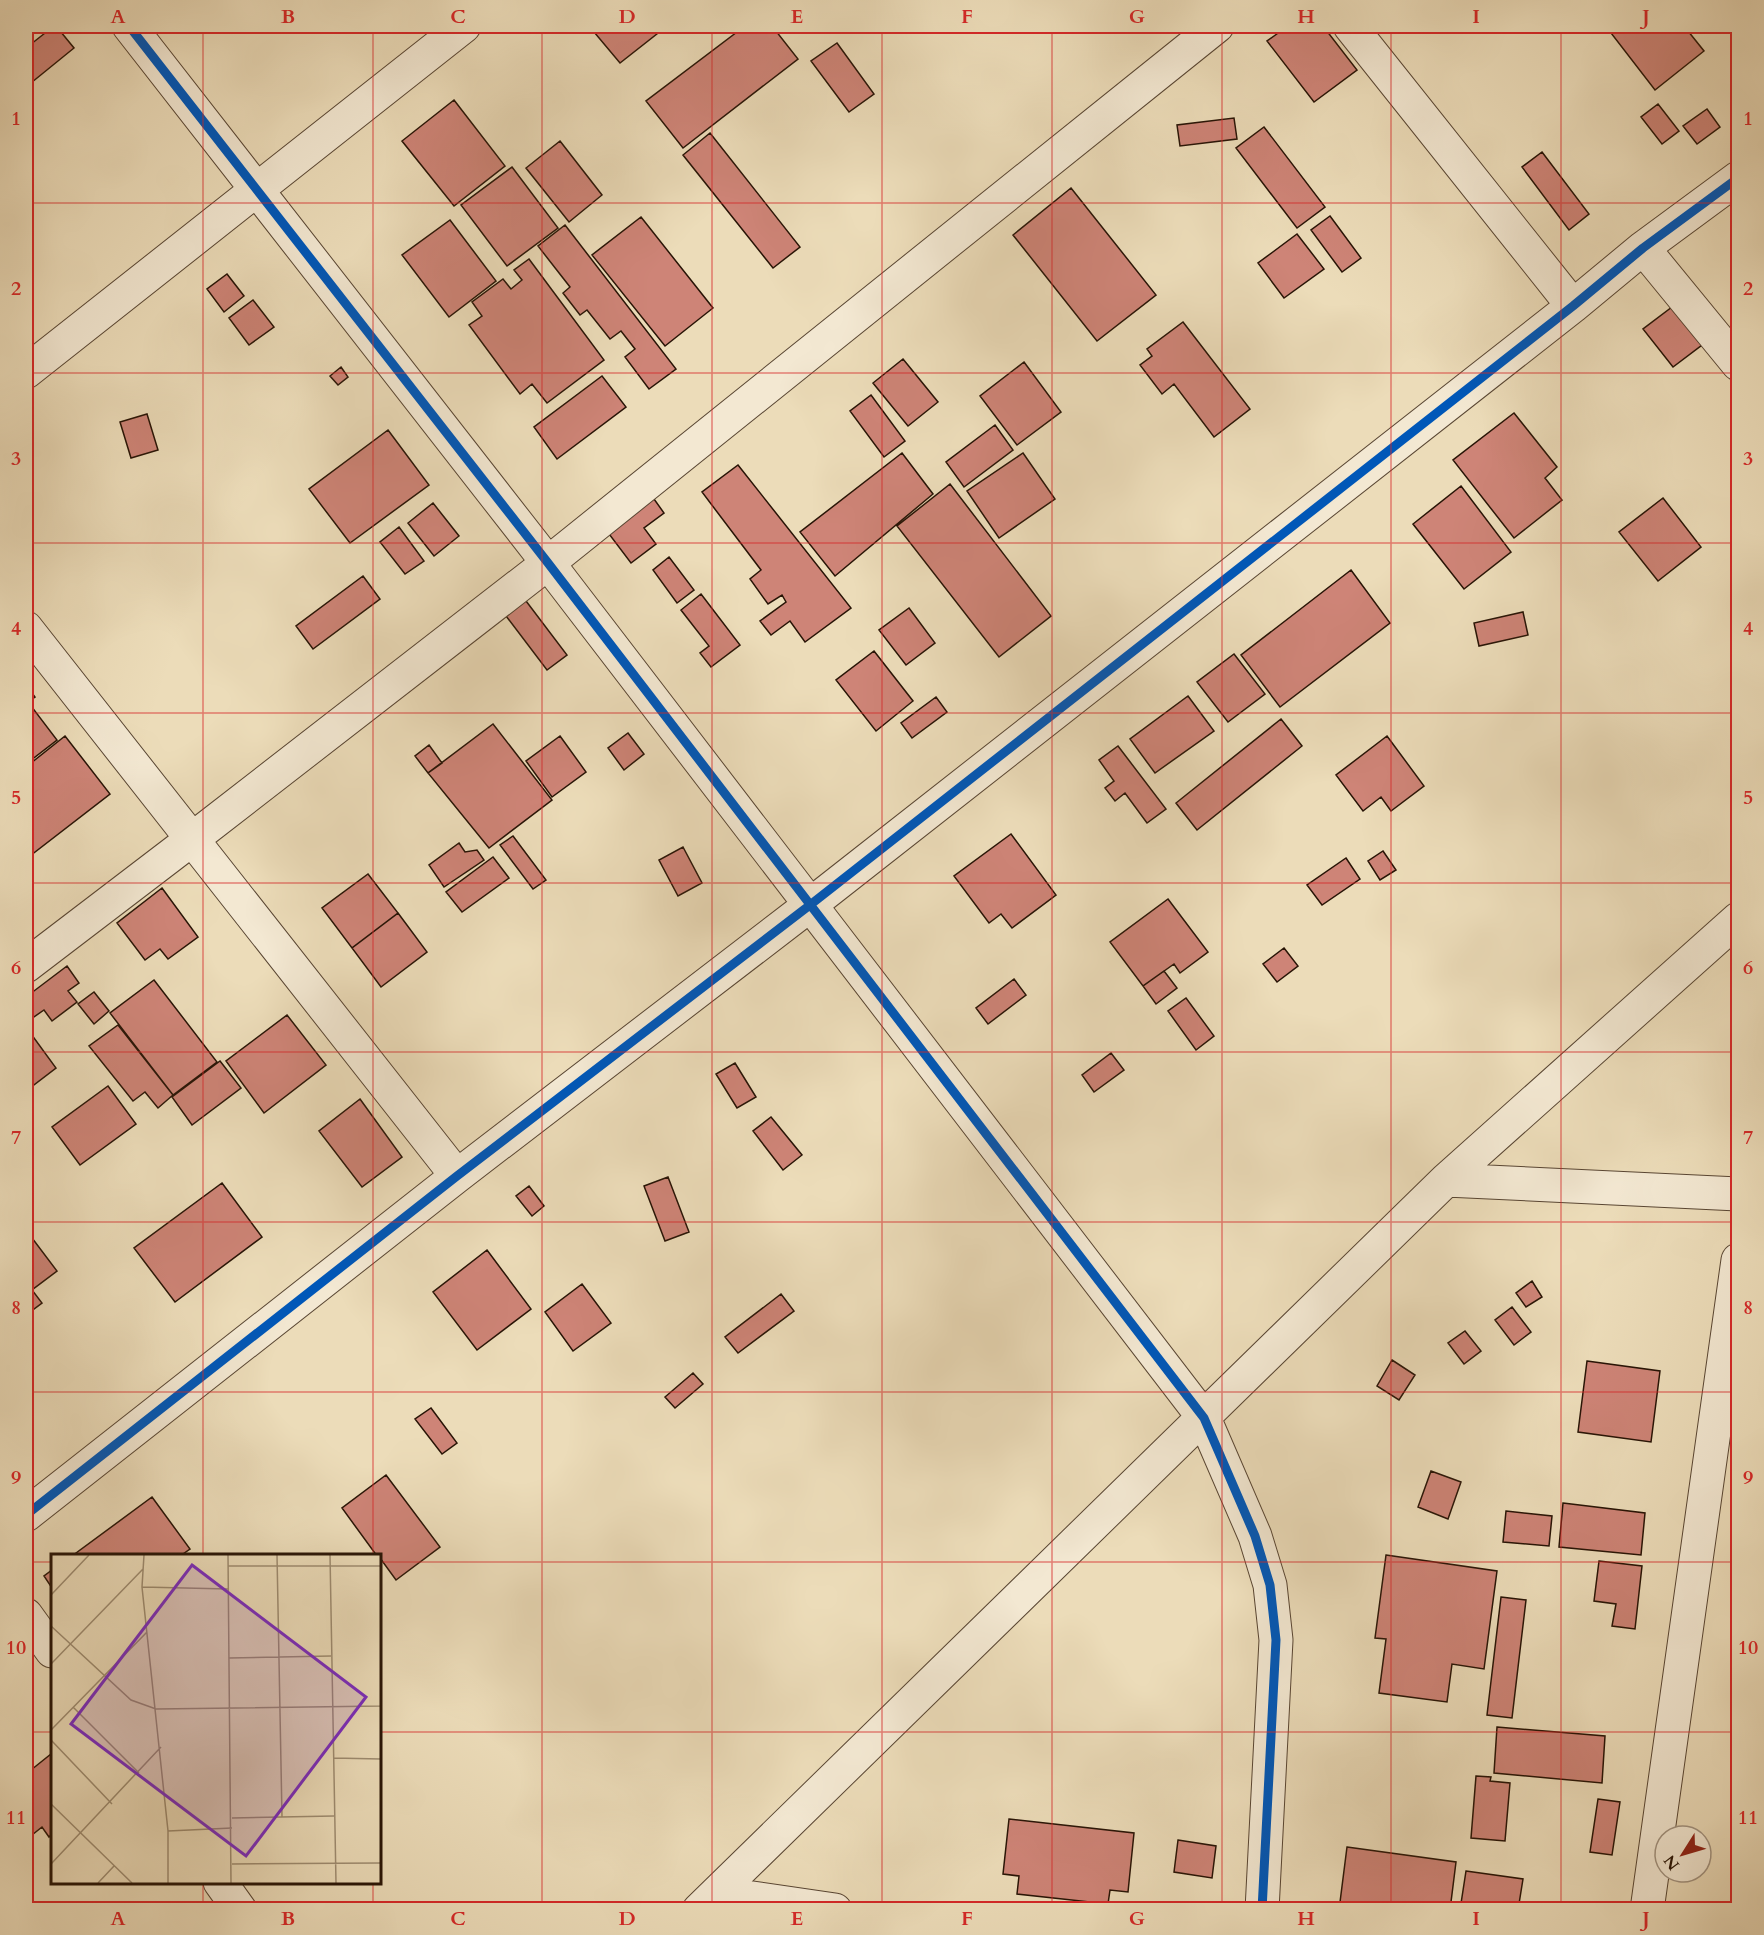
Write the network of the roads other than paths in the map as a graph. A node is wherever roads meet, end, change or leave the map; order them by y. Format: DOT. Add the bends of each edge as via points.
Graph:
graph roads {
  1 [pos="129,26"];
  2 [pos="464,26"];
  3 [pos="1217,26"];
  4 [pos="1350,26"];
  5 [pos="1738,178"];
  6 [pos="256,189"];
  7 [pos="1643,248"];
  8 [pos="1573,306"];
  9 [pos="1738,364"];
  10 [pos="26,372"];
  11 [pos="548,563"];
  12 [pos="26,628"];
  13 [pos="191,840"];
  14 [pos="810,905"];
  15 [pos="1738,919"];
  16 [pos="26,966"];
  17 [pos="457,1176"];
  18 [pos="1446,1180"];
  19 [pos="1738,1194"];
  20 [pos="1738,1260"];
  21 [pos="1204,1418"];
  22 [pos="26,1515"];
  23 [pos="26,1615"];
  24 [pos="51,1651"];
  25 [pos="221,1884"];
  26 [pos="708,1901"];
  27 [pos="240,1910"];
  28 [pos="835,1910"];
  29 [pos="1263,1910"];
  30 [pos="1647,1910"];
  1 -- 6 [label="street"];
  2 -- 6 [label="street"];
  3 -- 11 [label="street"];
  4 -- 8 [label="street"];
  5 -- 7 [label="street"];
  6 -- 10 [label="street"];
  6 -- 11 [label="street"];
  7 -- 8 [label="street"];
  7 -- 9 [label="street"];
  8 -- 14 [label="street"];
  11 -- 13 [label="street"];
  11 -- 14 [label="street"];
  12 -- 13 [label="street"];
  13 -- 16 [label="street"];
  13 -- 17 [label="street"];
  14 -- 17 [label="street"];
  14 -- 21 [label="street"];
  15 -- 18 [label="street"];
  17 -- 22 [label="street"];
  18 -- 19 [label="street"];
  18 -- 21 [label="street"];
  20 -- 30 [label="street"];
  21 -- 26 [label="street"];
  21 -- 29 [label="street" via="1255,1536 1270,1585 1276,1640"];
  23 -- 24 [label="street"];
  25 -- 27 [label="street"];
  26 -- 28 [label="street"];
}
